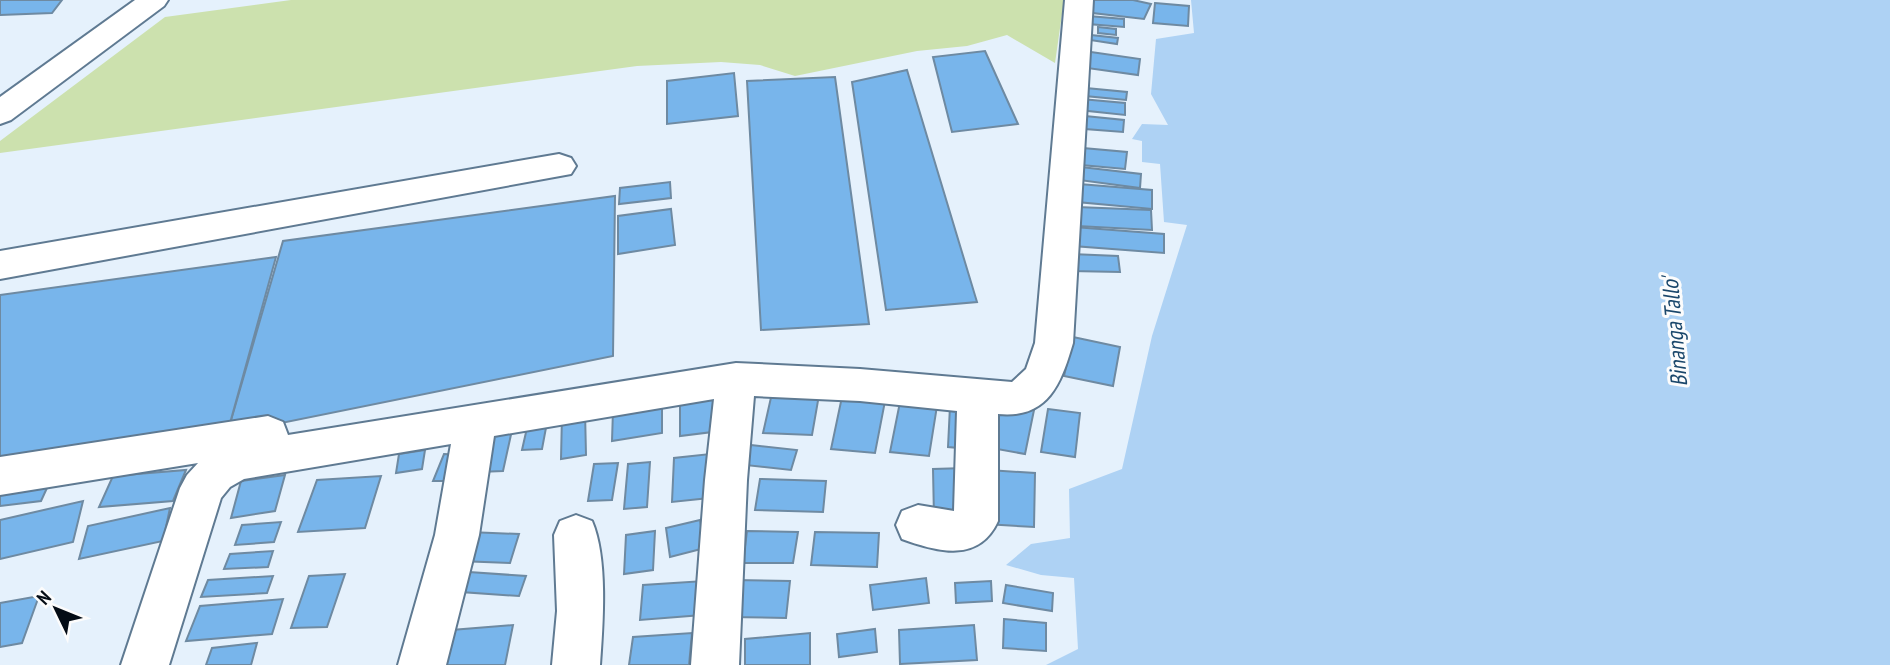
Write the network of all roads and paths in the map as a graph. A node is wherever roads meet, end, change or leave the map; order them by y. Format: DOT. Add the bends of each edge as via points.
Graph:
graph roads {
  1 [pos="154,0"];
  2 [pos="1079,0"];
  3 [pos="7,101"];
  4 [pos="559,166"];
  5 [pos="0,265"];
  6 [pos="596,379"];
  7 [pos="736,379"];
  8 [pos="978,396"];
  9 [pos="476,422"];
  10 [pos="0,476"];
  11 [pos="918,525"];
  12 [pos="576,534"];
  13 [pos="145,665"];
  14 [pos="422,665"];
  15 [pos="576,665"];
  16 [pos="715,665"];
  1 -- 3 [label="street"];
  2 -- 8 [label="street" via="1054,343 1030,394 1013,399"];
  4 -- 5 [label="street"];
  6 -- 10 [label="street"];
  7 -- 8 [label="street"];
  7 -- 9 [label="street"];
  7 -- 16 [label="street"];
  8 -- 11 [label="street" via="976,521 960,532"];
  9 -- 13 [label="street" via="244,460 215,474 202,488"];
  9 -- 14 [label="street" via="457,535"];
  12 -- 15 [label="street" via="580,611"];
}
